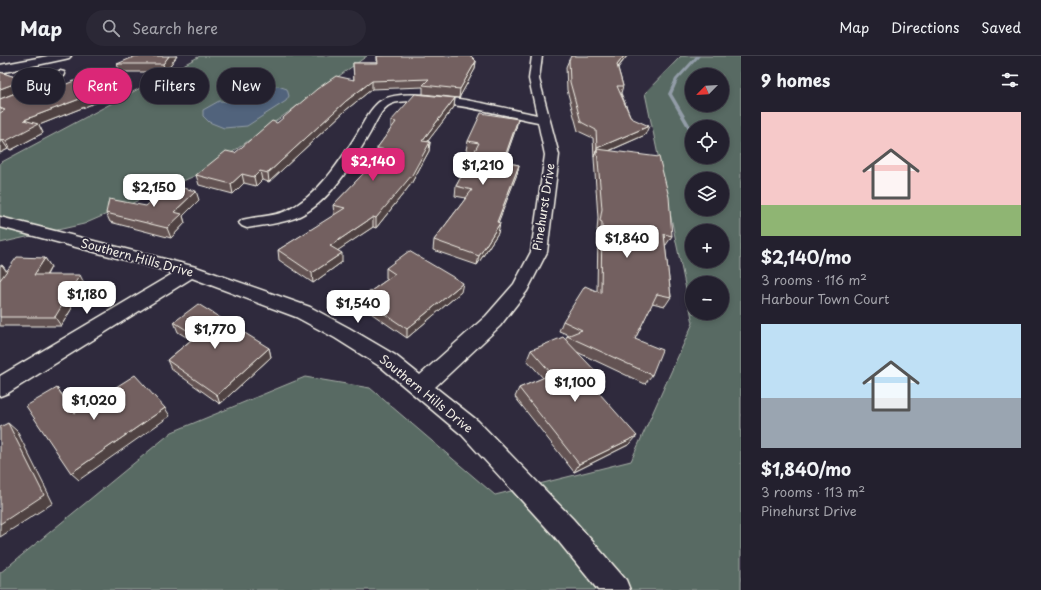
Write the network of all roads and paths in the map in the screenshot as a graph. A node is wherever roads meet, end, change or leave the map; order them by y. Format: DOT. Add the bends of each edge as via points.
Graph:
graph roads {
  1 [pos="64,56"];
  2 [pos="537,56"];
  3 [pos="0,69"];
  4 [pos="12,100"];
  5 [pos="0,105"];
  6 [pos="544,120"];
  7 [pos="0,222"];
  8 [pos="247,224"];
  9 [pos="190,271"];
  10 [pos="0,386"];
  11 [pos="421,388"];
  12 [pos="616,590"];
  1 -- 3 [label="main road"];
  2 -- 6 [label="street, Pinehurst Drive" via="534,79"];
  4 -- 5 [label="street"];
  6 -- 8 [label="street" via="422,98 385,102 339,172 317,196 290,214"];
  6 -- 11 [label="street, Pinehurst Drive" via="552,155 539,252 521,287 493,321"];
  7 -- 9 [label="street, Southern Hills Drive"];
  9 -- 10 [label="street"];
  9 -- 11 [label="street, Southern Hills Drive" via="303,312 388,361"];
  11 -- 12 [label="street, Southern Hills Drive" via="470,428 564,528"];
}
